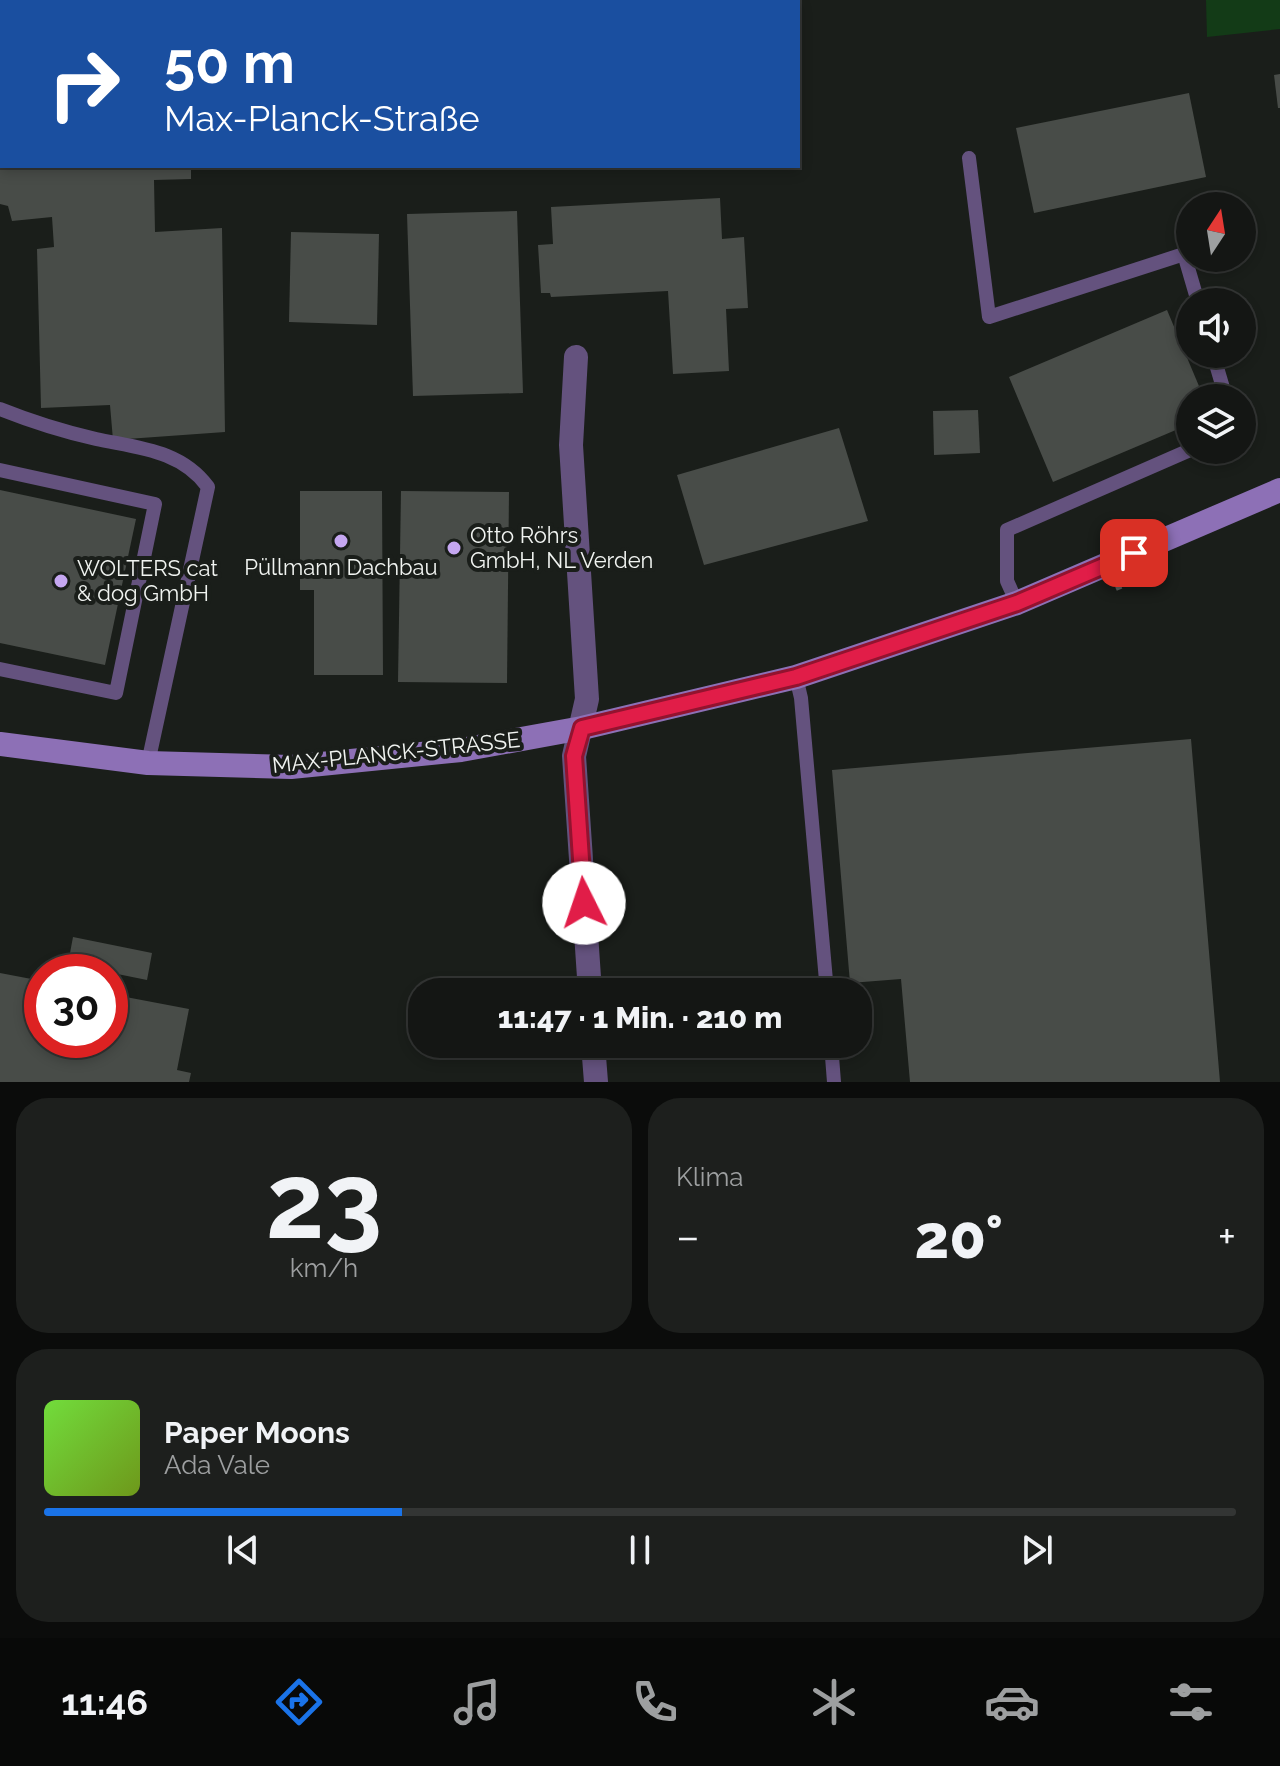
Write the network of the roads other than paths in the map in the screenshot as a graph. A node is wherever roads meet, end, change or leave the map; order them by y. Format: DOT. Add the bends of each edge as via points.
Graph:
graph roads {
  1 [pos="969,158"];
  2 [pos="1194,288"];
  3 [pos="576,357"];
  4 [pos="0,409"];
  5 [pos="1176,456"];
  6 [pos="0,470"];
  7 [pos="1280,490"];
  8 [pos="1017,603"];
  9 [pos="0,669"];
  10 [pos="796,677"];
  11 [pos="582,728"];
  12 [pos="0,744"];
  13 [pos="148,763"];
  14 [pos="589,978"];
  15 [pos="826,978"];
  16 [pos="594,1058"];
  17 [pos="832,1058"];
  18 [pos="596,1082"];
  19 [pos="834,1082"];
  1 -- 2 [label="lane" via="989,317 1184,254"];
  3 -- 11 [label="street" via="571,445 587,699"];
  4 -- 13 [label="lane" via="93,438 154,449 195,469 208,487"];
  5 -- 8 [label="lane" via="1007,530 1007,581"];
  6 -- 9 [label="lane" via="155,504 116,693"];
  7 -- 8 [label="street, MAX-PLANCK-STRASSE"];
  8 -- 10 [label="street, MAX-PLANCK-STRASSE"];
  10 -- 11 [label="street, MAX-PLANCK-STRASSE"];
  10 -- 15 [label="lane"];
  11 -- 13 [label="street, MAX-PLANCK-STRASSE" via="461,750 291,767"];
  11 -- 14 [label="street" via="574,756"];
  12 -- 13 [label="street, MAX-PLANCK-STRASSE"];
  16 -- 18 [label="street"];
  17 -- 19 [label="lane"];
}
